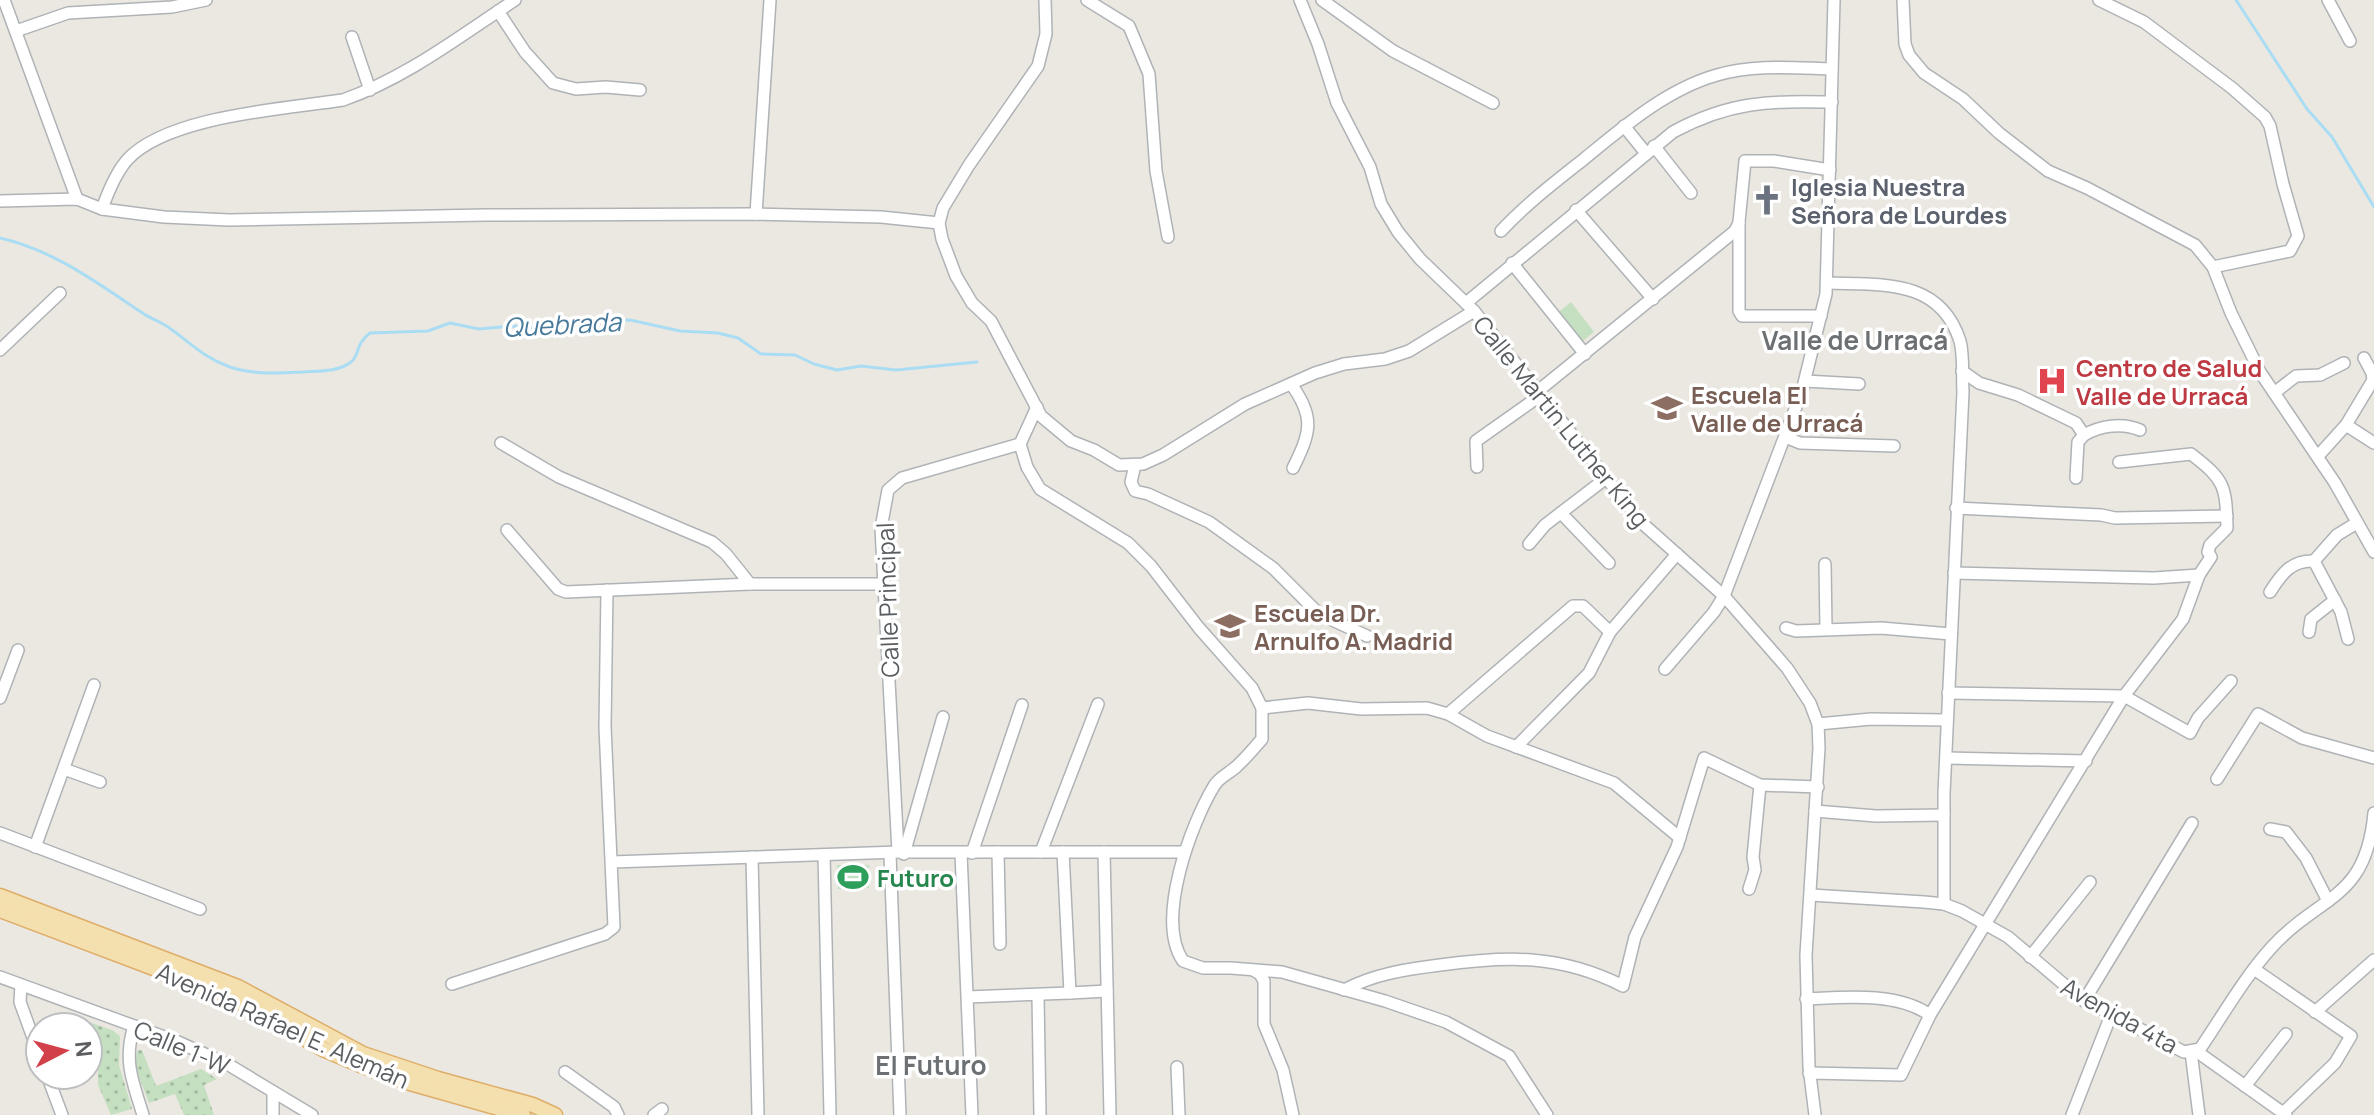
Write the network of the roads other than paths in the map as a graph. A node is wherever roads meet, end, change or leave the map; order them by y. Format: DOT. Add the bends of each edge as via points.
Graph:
graph roads {
  1 [pos="206,0"];
  2 [pos="515,0"];
  3 [pos="770,0"];
  4 [pos="1045,0"];
  5 [pos="1087,0"];
  6 [pos="1300,0"];
  7 [pos="1322,0"];
  8 [pos="1834,0"];
  9 [pos="1903,0"];
  10 [pos="2099,0"];
  11 [pos="2328,0"];
  12 [pos="3,5"];
  13 [pos="498,11"];
  14 [pos="16,31"];
  15 [pos="352,37"];
  16 [pos="2350,41"];
  17 [pos="1832,69"];
  18 [pos="370,90"];
  19 [pos="640,90"];
  20 [pos="1832,102"];
  21 [pos="1493,103"];
  22 [pos="1624,126"];
  23 [pos="1650,149"];
  24 [pos="1830,170"];
  25 [pos="1691,193"];
  26 [pos="77,199"];
  27 [pos="0,201"];
  28 [pos="102,209"];
  29 [pos="1576,210"];
  30 [pos="756,214"];
  31 [pos="1739,222"];
  32 [pos="939,223"];
  33 [pos="1501,231"];
  34 [pos="1168,237"];
  35 [pos="1512,263"];
  36 [pos="2213,267"];
  37 [pos="1828,283"];
  38 [pos="60,293"];
  39 [pos="1653,299"];
  40 [pos="1470,307"];
  41 [pos="1821,316"];
  42 [pos="0,350"];
  43 [pos="1585,354"];
  44 [pos="2364,358"];
  45 [pos="2344,363"];
  46 [pos="1962,371"];
  47 [pos="1805,381"];
  48 [pos="1291,384"];
  49 [pos="1859,384"];
  50 [pos="1539,393"];
  51 [pos="2274,393"];
  52 [pos="1037,407"];
  53 [pos="2346,425"];
  54 [pos="2140,430"];
  55 [pos="2084,435"];
  56 [pos="1785,437"];
  57 [pos="501,443"];
  58 [pos="2374,443"];
  59 [pos="1020,444"];
  60 [pos="1894,446"];
  61 [pos="2318,456"];
  62 [pos="2119,462"];
  63 [pos="1135,465"];
  64 [pos="1477,467"];
  65 [pos="1293,468"];
  66 [pos="2076,478"];
  67 [pos="1605,479"];
  68 [pos="1956,508"];
  69 [pos="1561,513"];
  70 [pos="2227,516"];
  71 [pos="2355,524"];
  72 [pos="507,530"];
  73 [pos="1529,544"];
  74 [pos="2374,552"];
  75 [pos="1677,554"];
  76 [pos="2314,561"];
  77 [pos="1609,563"];
  78 [pos="1825,564"];
  79 [pos="1954,573"];
  80 [pos="2199,575"];
  81 [pos="750,584"];
  82 [pos="884,584"];
  83 [pos="607,590"];
  84 [pos="2270,592"];
  85 [pos="1724,596"];
  86 [pos="2335,600"];
  87 [pos="1786,628"];
  88 [pos="1826,629"];
  89 [pos="1610,632"];
  90 [pos="2309,632"];
  91 [pos="1951,634"];
  92 [pos="1367,636"];
  93 [pos="2348,639"];
  94 [pos="18,650"];
  95 [pos="1665,669"];
  96 [pos="2231,681"];
  97 [pos="94,685"];
  98 [pos="1948,693"];
  99 [pos="2124,696"];
  100 [pos="0,698"];
  101 [pos="1098,704"];
  102 [pos="1022,705"];
  103 [pos="1262,708"];
  104 [pos="1448,714"];
  105 [pos="943,717"];
  106 [pos="1947,720"];
  107 [pos="1818,724"];
  108 [pos="1516,747"];
  109 [pos="1946,758"];
  110 [pos="2374,758"];
  111 [pos="2086,761"];
  112 [pos="64,769"];
  113 [pos="2217,779"];
  114 [pos="100,782"];
  115 [pos="1760,785"];
  116 [pos="1818,787"];
  117 [pos="1815,811"];
  118 [pos="2374,813"];
  119 [pos="1944,815"];
  120 [pos="2192,823"];
  121 [pos="2270,829"];
  122 [pos="0,833"];
  123 [pos="1680,838"];
  124 [pos="35,847"];
  125 [pos="998,852"];
  126 [pos="1041,852"];
  127 [pos="1063,852"];
  128 [pos="1104,852"];
  129 [pos="1183,852"];
  130 [pos="966,853"];
  131 [pos="897,854"];
  132 [pos="824,855"];
  133 [pos="752,857"];
  134 [pos="612,862"];
  135 [pos="2362,865"];
  136 [pos="2374,872"];
  137 [pos="2090,882"];
  138 [pos="1749,889"];
  139 [pos="1811,895"];
  140 [pos="0,896"];
  141 [pos="2328,901"];
  142 [pos="1944,904"];
  143 [pos="200,909"];
  144 [pos="0,910"];
  145 [pos="1986,924"];
  146 [pos="1000,944"];
  147 [pos="2030,957"];
  148 [pos="2374,960"];
  149 [pos="2254,969"];
  150 [pos="1252,970"];
  151 [pos="0,977"];
  152 [pos="452,984"];
  153 [pos="21,985"];
  154 [pos="1344,990"];
  155 [pos="1107,991"];
  156 [pos="1070,993"];
  157 [pos="1038,996"];
  158 [pos="968,997"];
  159 [pos="1806,999"];
  160 [pos="2084,1001"];
  161 [pos="2315,1012"];
  162 [pos="24,1013"];
  163 [pos="1930,1015"];
  164 [pos="2111,1015"];
  165 [pos="134,1026"];
  166 [pos="2286,1034"];
  167 [pos="2194,1052"];
  168 [pos="1177,1067"];
  169 [pos="565,1072"];
  170 [pos="1809,1073"];
  171 [pos="2245,1086"];
  172 [pos="53,1091"];
  173 [pos="273,1092"];
  174 [pos="2284,1114"];
  175 [pos="62,1115"];
  176 [pos="143,1115"];
  177 [pos="273,1115"];
  178 [pos="312,1115"];
  179 [pos="523,1115"];
  180 [pos="555,1115"];
  181 [pos="618,1115"];
  182 [pos="758,1115"];
  183 [pos="830,1115"];
  184 [pos="900,1115"];
  185 [pos="972,1115"];
  186 [pos="1040,1115"];
  187 [pos="1110,1115"];
  188 [pos="1179,1115"];
  189 [pos="1293,1115"];
  190 [pos="1547,1115"];
  191 [pos="1815,1115"];
  192 [pos="2072,1115"];
  193 [pos="2199,1115"];
  1 -- 14 [label="street" via="68,13"];
  2 -- 13 [label="street"];
  3 -- 30 [label="street"];
  4 -- 32 [label="street" via="1046,34 1038,66 969,165"];
  5 -- 34 [label="street" via="1129,26 1149,74 1156,171"];
  6 -- 40 [label="street, Calle Martin Luther King" via="1381,204 1420,259"];
  7 -- 21 [label="street" via="1393,51"];
  8 -- 17 [label="street"];
  9 -- 36 [label="street" via="1905,44 1924,73 1963,99 2039,165 2193,243"];
  10 -- 36 [label="street" via="2144,22 2232,88 2270,126 2298,230 2296,241 2281,254"];
  11 -- 16 [label="street"];
  12 -- 14 [label="street"];
  13 -- 18 [label="street"];
  13 -- 19 [label="street" via="553,83 576,89"];
  14 -- 26 [label="street"];
  15 -- 18 [label="street"];
  17 -- 20 [label="street"];
  17 -- 22 [label="street" via="1774,67 1716,75 1675,92"];
  18 -- 28 [label="street" via="343,100 170,132 127,161"];
  20 -- 23 [label="street" via="1736,106 1673,132"];
  20 -- 24 [label="street"];
  22 -- 23 [label="street"];
  22 -- 33 [label="street"];
  23 -- 25 [label="street"];
  23 -- 29 [label="street"];
  24 -- 31 [label="street" via="1745,161"];
  24 -- 37 [label="street"];
  26 -- 27 [label="street"];
  26 -- 28 [label="street"];
  28 -- 30 [label="street" via="229,220"];
  29 -- 35 [label="street"];
  29 -- 39 [label="street"];
  30 -- 32 [label="street"];
  31 -- 39 [label="street" via="1735,231"];
  31 -- 41 [label="street" via="1742,316"];
  32 -- 52 [label="street" via="956,276 991,321"];
  35 -- 40 [label="street"];
  35 -- 43 [label="street"];
  36 -- 51 [label="street"];
  37 -- 41 [label="street"];
  37 -- 46 [label="street" via="1898,286 1925,295 1952,322 1961,344"];
  38 -- 42 [label="street"];
  39 -- 43 [label="street"];
  40 -- 48 [label="street" via="1409,351 1344,364"];
  40 -- 50 [label="street, Calle Martin Luther King"];
  41 -- 47 [label="street"];
  43 -- 50 [label="street"];
  44 -- 53 [label="street" via="2373,380"];
  45 -- 51 [label="street" via="2320,375 2296,376"];
  46 -- 55 [label="street" via="2076,423"];
  46 -- 68 [label="street"];
  47 -- 49 [label="street"];
  47 -- 56 [label="street"];
  48 -- 63 [label="street" via="1245,404 1163,455"];
  48 -- 65 [label="street" via="1309,416 1304,447"];
  50 -- 64 [label="street" via="1476,441"];
  50 -- 67 [label="street, Calle Martin Luther King"];
  51 -- 61 [label="street"];
  52 -- 59 [label="street"];
  52 -- 63 [label="street" via="1071,441 1119,465"];
  53 -- 58 [label="street"];
  53 -- 61 [label="street"];
  54 -- 55 [label="street" via="2101,426"];
  55 -- 66 [label="street" via="2078,442"];
  56 -- 60 [label="street" via="1800,443"];
  56 -- 85 [label="street"];
  57 -- 81 [label="street" via="559,477 712,542"];
  59 -- 82 [label="street, Calle Principal" via="902,478 888,490 881,528"];
  59 -- 103 [label="street" via="1040,489 1128,543 1252,688"];
  61 -- 71 [label="street"];
  62 -- 70 [label="street" via="2191,454 2215,472 2226,494"];
  63 -- 92 [label="street" via="1135,491 1209,522 1273,568 1319,614"];
  67 -- 69 [label="street"];
  67 -- 75 [label="street, Calle Martin Luther King"];
  68 -- 70 [label="street" via="2115,518"];
  68 -- 79 [label="street"];
  69 -- 73 [label="street"];
  69 -- 77 [label="street"];
  70 -- 80 [label="street" via="2227,528 2210,545 2211,557"];
  71 -- 74 [label="street"];
  71 -- 76 [label="street"];
  72 -- 83 [label="street" via="558,589"];
  75 -- 85 [label="street, Calle Martin Luther King"];
  75 -- 89 [label="street"];
  76 -- 84 [label="street" via="2297,561"];
  76 -- 86 [label="street"];
  78 -- 88 [label="street"];
  79 -- 80 [label="street"];
  79 -- 91 [label="street"];
  80 -- 99 [label="street" via="2183,619"];
  81 -- 82 [label="street"];
  81 -- 83 [label="street"];
  82 -- 131 [label="street, Calle Principal"];
  83 -- 134 [label="street" via="605,727"];
  85 -- 95 [label="street"];
  85 -- 107 [label="street, Calle Martin Luther King" via="1787,668"];
  86 -- 90 [label="street" via="2311,619"];
  86 -- 93 [label="street"];
  87 -- 88 [label="street"];
  88 -- 91 [label="street"];
  89 -- 104 [label="street" via="1583,606 1573,606"];
  89 -- 108 [label="street" via="1589,673"];
  91 -- 98 [label="street"];
  94 -- 100 [label="street"];
  96 -- 99 [label="street" via="2190,733"];
  97 -- 112 [label="street"];
  98 -- 99 [label="street"];
  98 -- 106 [label="street"];
  99 -- 111 [label="street"];
  101 -- 126 [label="street"];
  102 -- 130 [label="street"];
  103 -- 104 [label="street" via="1308,703 1427,708"];
  103 -- 129 [label="street" via="1262,739 1215,783"];
  104 -- 108 [label="street"];
  105 -- 131 [label="street"];
  106 -- 107 [label="street"];
  106 -- 109 [label="street"];
  107 -- 116 [label="street, Calle Martin Luther King"];
  108 -- 123 [label="street" via="1614,783"];
  109 -- 111 [label="street"];
  109 -- 119 [label="street"];
  110 -- 113 [label="street" via="2302,738 2258,714"];
  111 -- 145 [label="street"];
  112 -- 114 [label="street"];
  112 -- 124 [label="street"];
  115 -- 116 [label="street"];
  115 -- 123 [label="street" via="1704,758"];
  115 -- 138 [label="street"];
  116 -- 117 [label="street, Calle Martin Luther King"];
  117 -- 119 [label="street"];
  117 -- 139 [label="street, Calle Martin Luther King"];
  118 -- 135 [label="street, Avenida 4ta"];
  119 -- 142 [label="street"];
  120 -- 160 [label="street"];
  121 -- 141 [label="street" via="2286,832"];
  122 -- 124 [label="street"];
  123 -- 154 [label="street" via="1635,937 1623,986 1559,964 1511,957 1394,972"];
  124 -- 143 [label="street"];
  125 -- 126 [label="street"];
  125 -- 130 [label="street"];
  125 -- 146 [label="street"];
  126 -- 127 [label="street"];
  127 -- 128 [label="street"];
  127 -- 156 [label="street"];
  128 -- 129 [label="street"];
  128 -- 155 [label="street"];
  129 -- 150 [label="street" via="1174,928 1180,957 1196,967"];
  130 -- 131 [label="street"];
  130 -- 158 [label="street"];
  131 -- 132 [label="street"];
  131 -- 184 [label="street, Calle Principal"];
  132 -- 133 [label="street"];
  132 -- 183 [label="street"];
  133 -- 134 [label="street"];
  133 -- 182 [label="street"];
  134 -- 152 [label="street" via="614,927 605,934"];
  135 -- 136 [label="street"];
  135 -- 141 [label="street, Avenida 4ta"];
  137 -- 147 [label="street"];
  139 -- 142 [label="street, Avenida 4ta"];
  139 -- 159 [label="street, Calle Martin Luther King"];
  140 -- 180 [label="main road, Avenida Rafael E. Alemán" via="238,987 363,1054"];
  141 -- 149 [label="street, Avenida 4ta" via="2272,947"];
  142 -- 145 [label="street, Avenida 4ta"];
  144 -- 179 [label="main road, Avenida Rafael E. Alemán" via="233,998 358,1064"];
  145 -- 147 [label="street, Avenida 4ta"];
  145 -- 163 [label="street"];
  147 -- 160 [label="street, Avenida 4ta"];
  148 -- 161 [label="street"];
  149 -- 161 [label="street"];
  149 -- 167 [label="street, Avenida 4ta"];
  150 -- 154 [label="street" via="1282,972"];
  150 -- 189 [label="street" via="1264,981 1264,1024 1283,1070"];
  151 -- 153 [label="street, Calle 1-W"];
  153 -- 162 [label="street"];
  153 -- 165 [label="street, Calle 1-W"];
  154 -- 190 [label="street" via="1446,1022 1492,1044 1509,1056"];
  155 -- 156 [label="street"];
  155 -- 187 [label="street"];
  156 -- 157 [label="street"];
  157 -- 158 [label="street"];
  157 -- 186 [label="street"];
  158 -- 185 [label="street"];
  159 -- 163 [label="street" via="1900,1001"];
  159 -- 170 [label="street, Calle Martin Luther King"];
  160 -- 164 [label="street, Avenida 4ta"];
  161 -- 174 [label="street" via="2351,1036 2335,1063"];
  163 -- 170 [label="street" via="1901,1075"];
  164 -- 167 [label="street, Avenida 4ta" via="2184,1052"];
  164 -- 192 [label="street"];
  165 -- 173 [label="street, Calle 1-W" via="229,1065"];
  165 -- 176 [label="street" via="128,1064"];
  166 -- 171 [label="street"];
  167 -- 171 [label="street"];
  167 -- 193 [label="street"];
  168 -- 188 [label="street"];
  169 -- 181 [label="street"];
  170 -- 191 [label="street, Calle Martin Luther King"];
  171 -- 174 [label="street"];
  172 -- 175 [label="street"];
  173 -- 177 [label="street"];
  173 -- 178 [label="street, Calle 1-W"];
}
